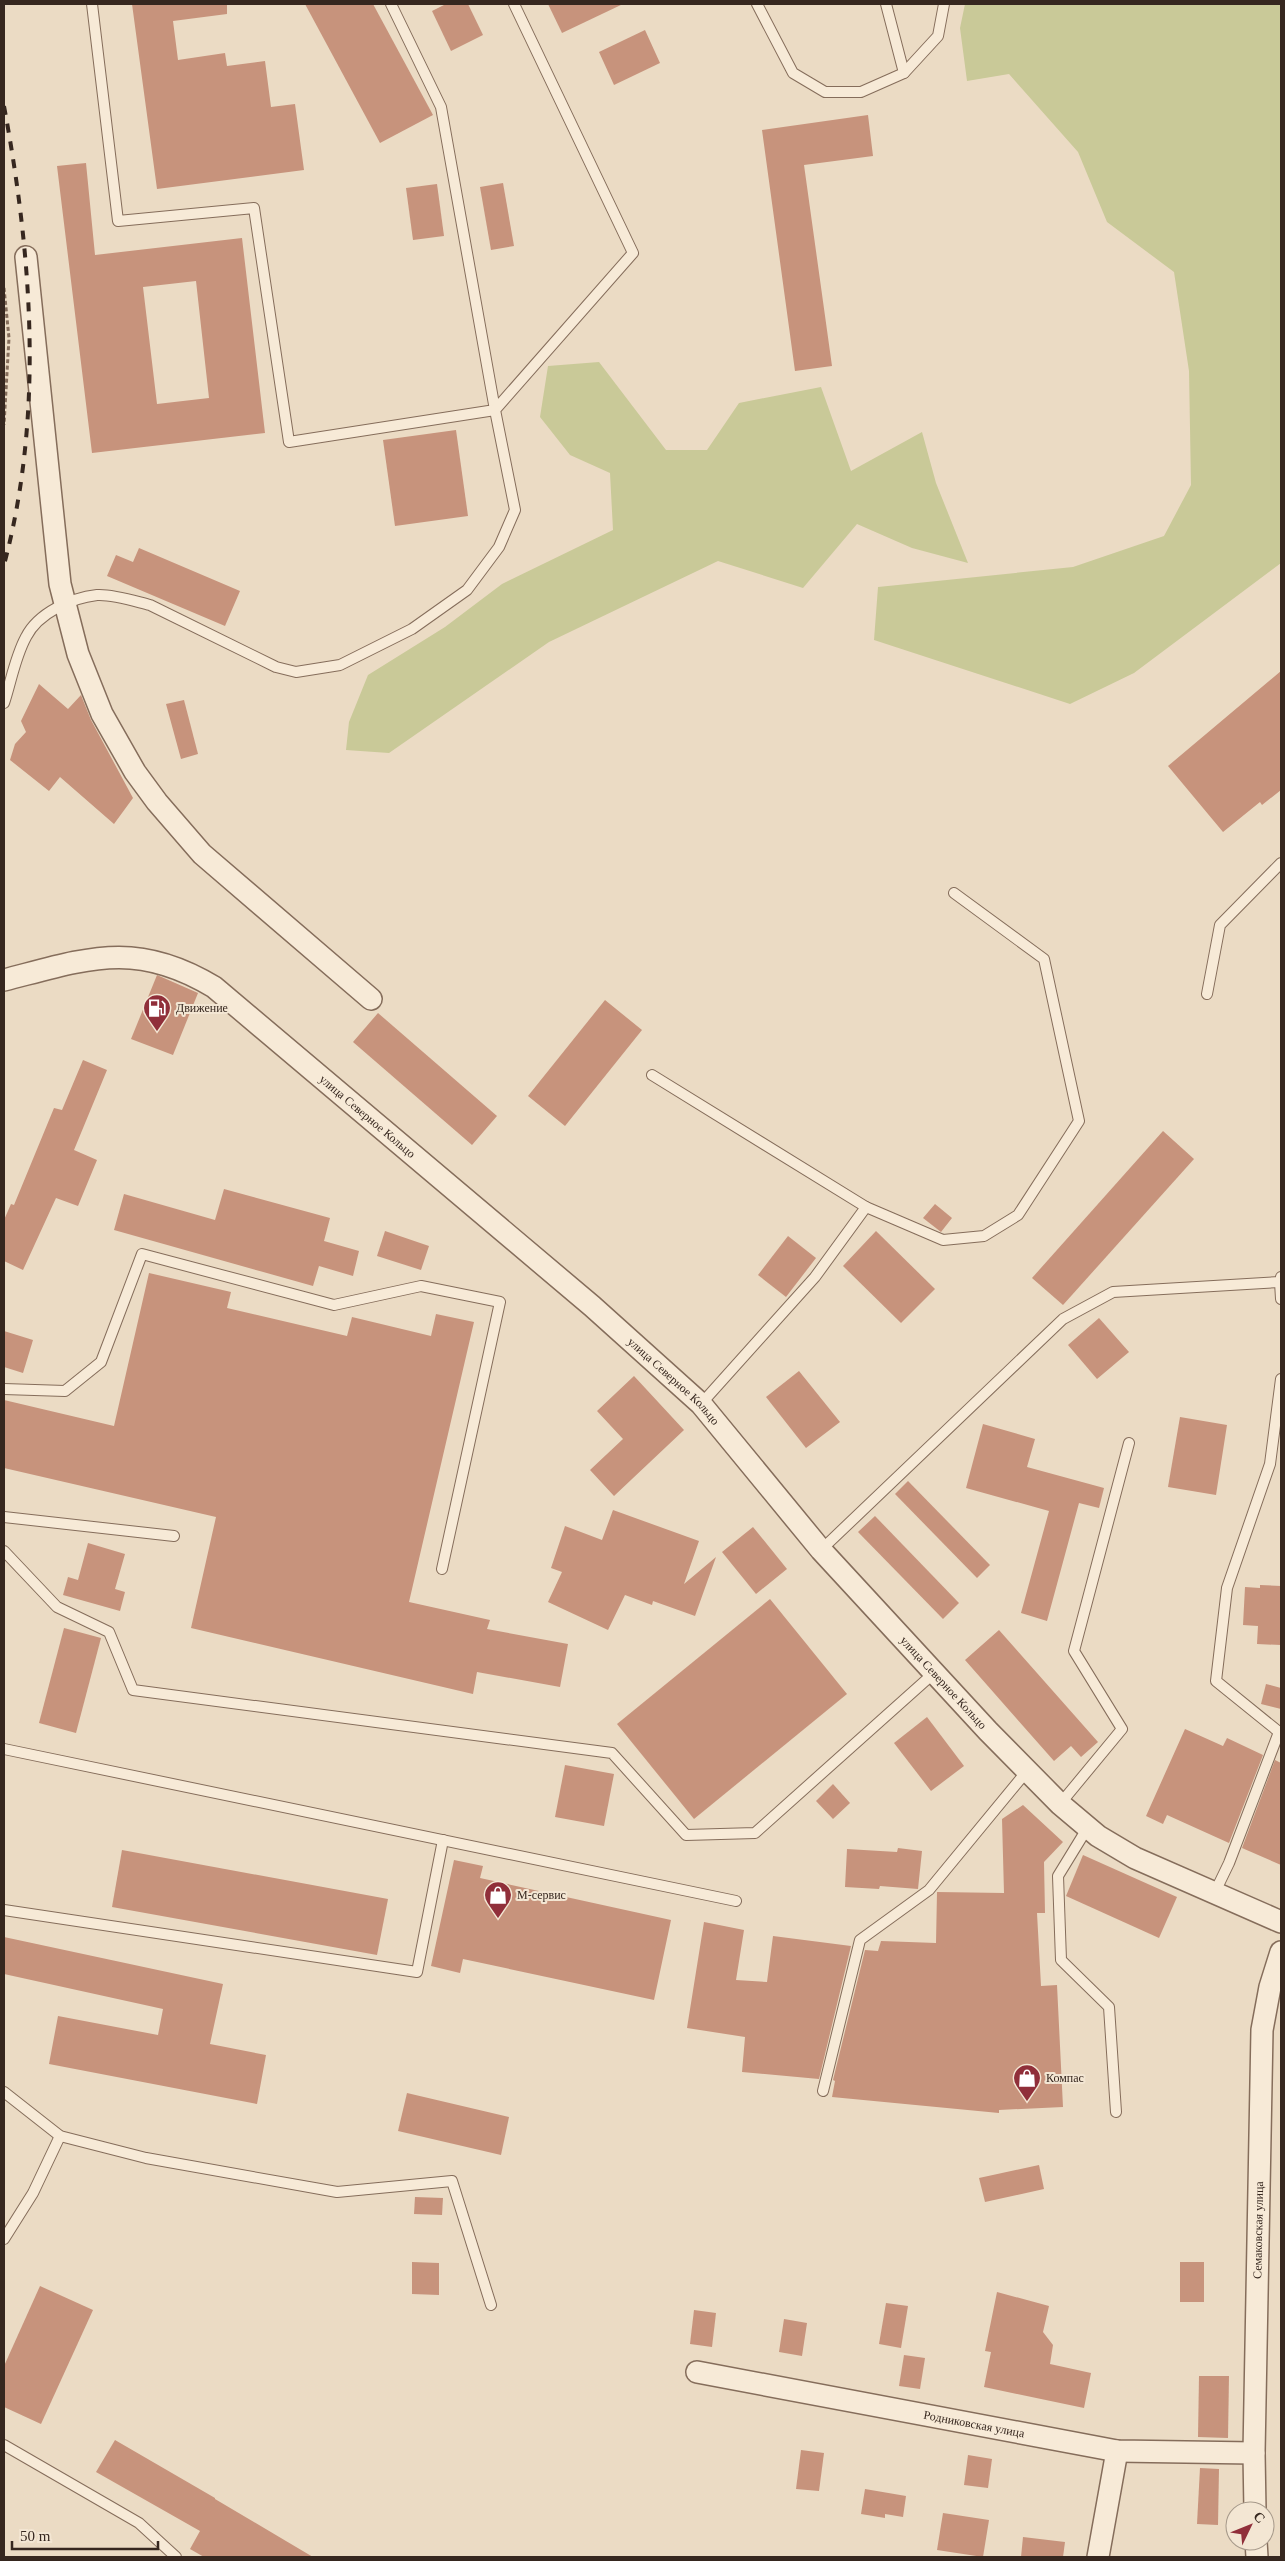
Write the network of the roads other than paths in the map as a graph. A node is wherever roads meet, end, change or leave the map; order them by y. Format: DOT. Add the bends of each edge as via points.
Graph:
graph roads {
  1 [pos="92,4"];
  2 [pos="391,4"];
  3 [pos="514,4"];
  4 [pos="756,4"];
  5 [pos="886,4"];
  6 [pos="944,4"];
  7 [pos="904,73"];
  8 [pos="26,256"];
  9 [pos="495,410"];
  10 [pos="66,604"];
  11 [pos="4,703"];
  12 [pos="1281,863"];
  13 [pos="954,893"];
  14 [pos="4,980"];
  15 [pos="1207,994"];
  16 [pos="371,999"];
  17 [pos="652,1075"];
  18 [pos="866,1207"];
  19 [pos="1281,1280"];
  20 [pos="1281,1298"];
  21 [pos="1281,1378"];
  22 [pos="4,1390"];
  23 [pos="701,1404"];
  24 [pos="1129,1443"];
  25 [pos="4,1517"];
  26 [pos="174,1536"];
  27 [pos="821,1550"];
  28 [pos="4,1551"];
  29 [pos="442,1569"];
  30 [pos="934,1673"];
  31 [pos="4,1749"];
  32 [pos="1027,1771"];
  33 [pos="1060,1804"];
  34 [pos="1088,1827"];
  35 [pos="443,1840"];
  36 [pos="1215,1892"];
  37 [pos="736,1901"];
  38 [pos="4,1910"];
  39 [pos="1281,1922"];
  40 [pos="1281,1952"];
  41 [pos="823,2091"];
  42 [pos="4,2092"];
  43 [pos="1116,2112"];
  44 [pos="60,2136"];
  45 [pos="4,2239"];
  46 [pos="491,2304"];
  47 [pos="697,2372"];
  48 [pos="4,2445"];
  49 [pos="1117,2451"];
  50 [pos="1254,2453"];
  51 [pos="1255,2501"];
  52 [pos="176,2557"];
  53 [pos="1098,2557"];
  1 -- 9 [label="lane" via="118,221 254,208 289,442"];
  2 -- 9 [label="lane" via="441,107"];
  3 -- 9 [label="lane" via="633,253"];
  4 -- 7 [label="lane" via="793,73 825,92 861,92"];
  5 -- 7 [label="lane"];
  6 -- 7 [label="lane" via="938,36"];
  8 -- 10 [label="street" via="57,560"];
  9 -- 10 [label="lane" via="515,510 499,547 468,590 412,629 347,662 296,672 260,660 150,605 97,595"];
  10 -- 11 [label="lane" via="51,611 26,636"];
  10 -- 16 [label="street" via="78,654 102,714 135,772 157,802 202,854"];
  12 -- 15 [label="lane" via="1220,925"];
  13 -- 18 [label="lane" via="1044,959 1079,1121 1018,1215 984,1236 943,1240"];
  14 -- 23 [label="street, улица Северное Кольцо" via="90,958 130,956 171,965 214,987 592,1306"];
  17 -- 18 [label="lane"];
  18 -- 23 [label="lane" via="815,1277"];
  19 -- 20 [label="lane"];
  19 -- 27 [label="lane" via="1113,1292 1063,1319"];
  21 -- 36 [label="lane" via="1270,1464 1227,1588 1216,1681 1279,1732"];
  22 -- 29 [label="lane" via="65,1391 101,1362 142,1254 334,1305 421,1286 500,1302"];
  23 -- 27 [label="street, улица Северное Кольцо"];
  24 -- 33 [label="lane" via="1074,1651 1122,1729"];
  25 -- 26 [label="lane"];
  27 -- 30 [label="street, улица Северное Кольцо"];
  28 -- 30 [label="lane" via="57,1607 109,1632 133,1690 612,1753 686,1835 754,1833"];
  30 -- 32 [label="street, улица Северное Кольцо"];
  31 -- 35 [label="lane"];
  32 -- 33 [label="street, улица Северное Кольцо"];
  32 -- 41 [label="lane" via="929,1890 860,1940"];
  33 -- 34 [label="street, улица Северное Кольцо"];
  34 -- 36 [label="street, улица Северное Кольцо" via="1135,1858"];
  34 -- 43 [label="lane" via="1058,1876 1061,1960 1109,2007"];
  35 -- 37 [label="lane"];
  35 -- 38 [label="lane" via="417,1972"];
  36 -- 39 [label="street, улица Северное Кольцо"];
  40 -- 50 [label="street, Семаковская улица" via="1262,2030"];
  42 -- 44 [label="lane"];
  44 -- 45 [label="lane" via="33,2193"];
  44 -- 46 [label="lane" via="146,2158 337,2192 452,2181"];
  47 -- 49 [label="street, Родниковская улица"];
  48 -- 52 [label="lane" via="139,2523"];
  49 -- 50 [label="street, Родниковская улица"];
  49 -- 53 [label="street"];
  50 -- 51 [label="street, Семаковская улица"];
}
